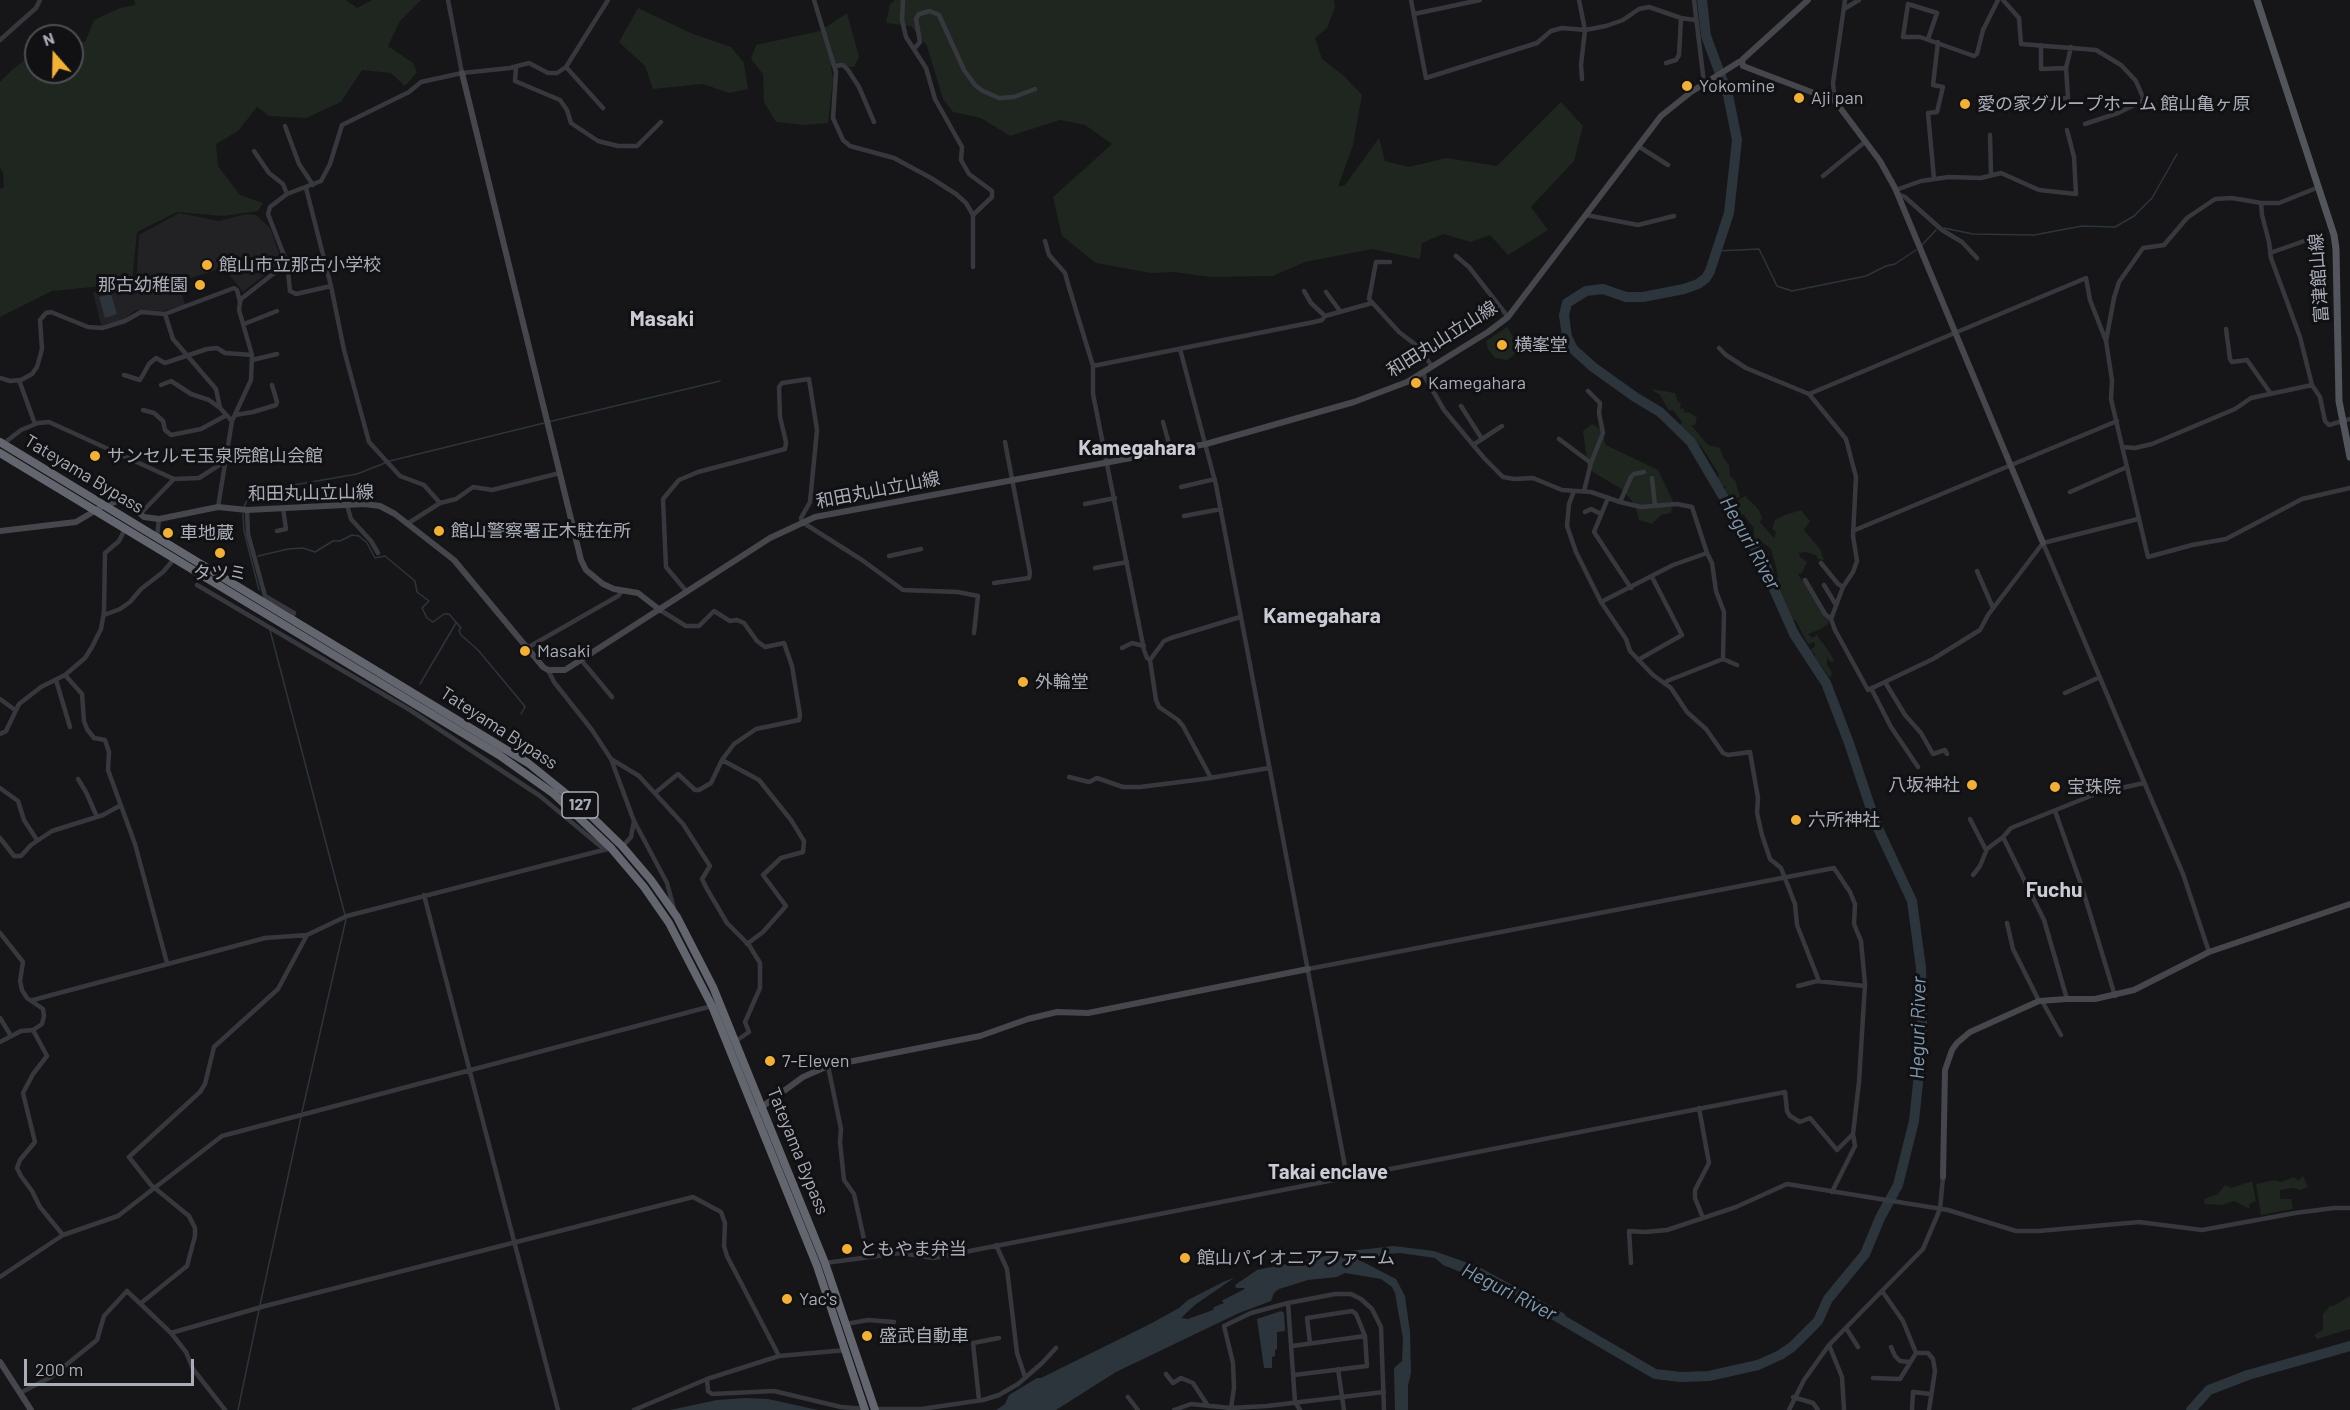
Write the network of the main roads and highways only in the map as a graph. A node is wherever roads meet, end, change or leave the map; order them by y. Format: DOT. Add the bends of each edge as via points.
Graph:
graph roads {
  1 [pos="2257,0"];
  2 [pos="2346,421"];
  3 [pos="1,447"];
  4 [pos="2350,457"];
  5 [pos="759,1109"];
  6 [pos="865,1409"];
  7 [pos="875,1410"];
  1 -- 2 [label="main road, 富津館山線" via="2334,235 2339,390"];
  2 -- 4 [label="main road, 富津館山線"];
  3 -- 5 [label="highway, Tateyama Bypass / 127" via="94,511 508,761 554,794 645,887 669,923"];
  3 -- 5 [label="highway, Tateyama Bypass / 127" via="157,537 536,768 579,804 622,846 677,917 736,1041"];
  5 -- 6 [label="highway, Tateyama Bypass / 127"];
  5 -- 7 [label="highway, Tateyama Bypass / 127" via="825,1263"];
}
